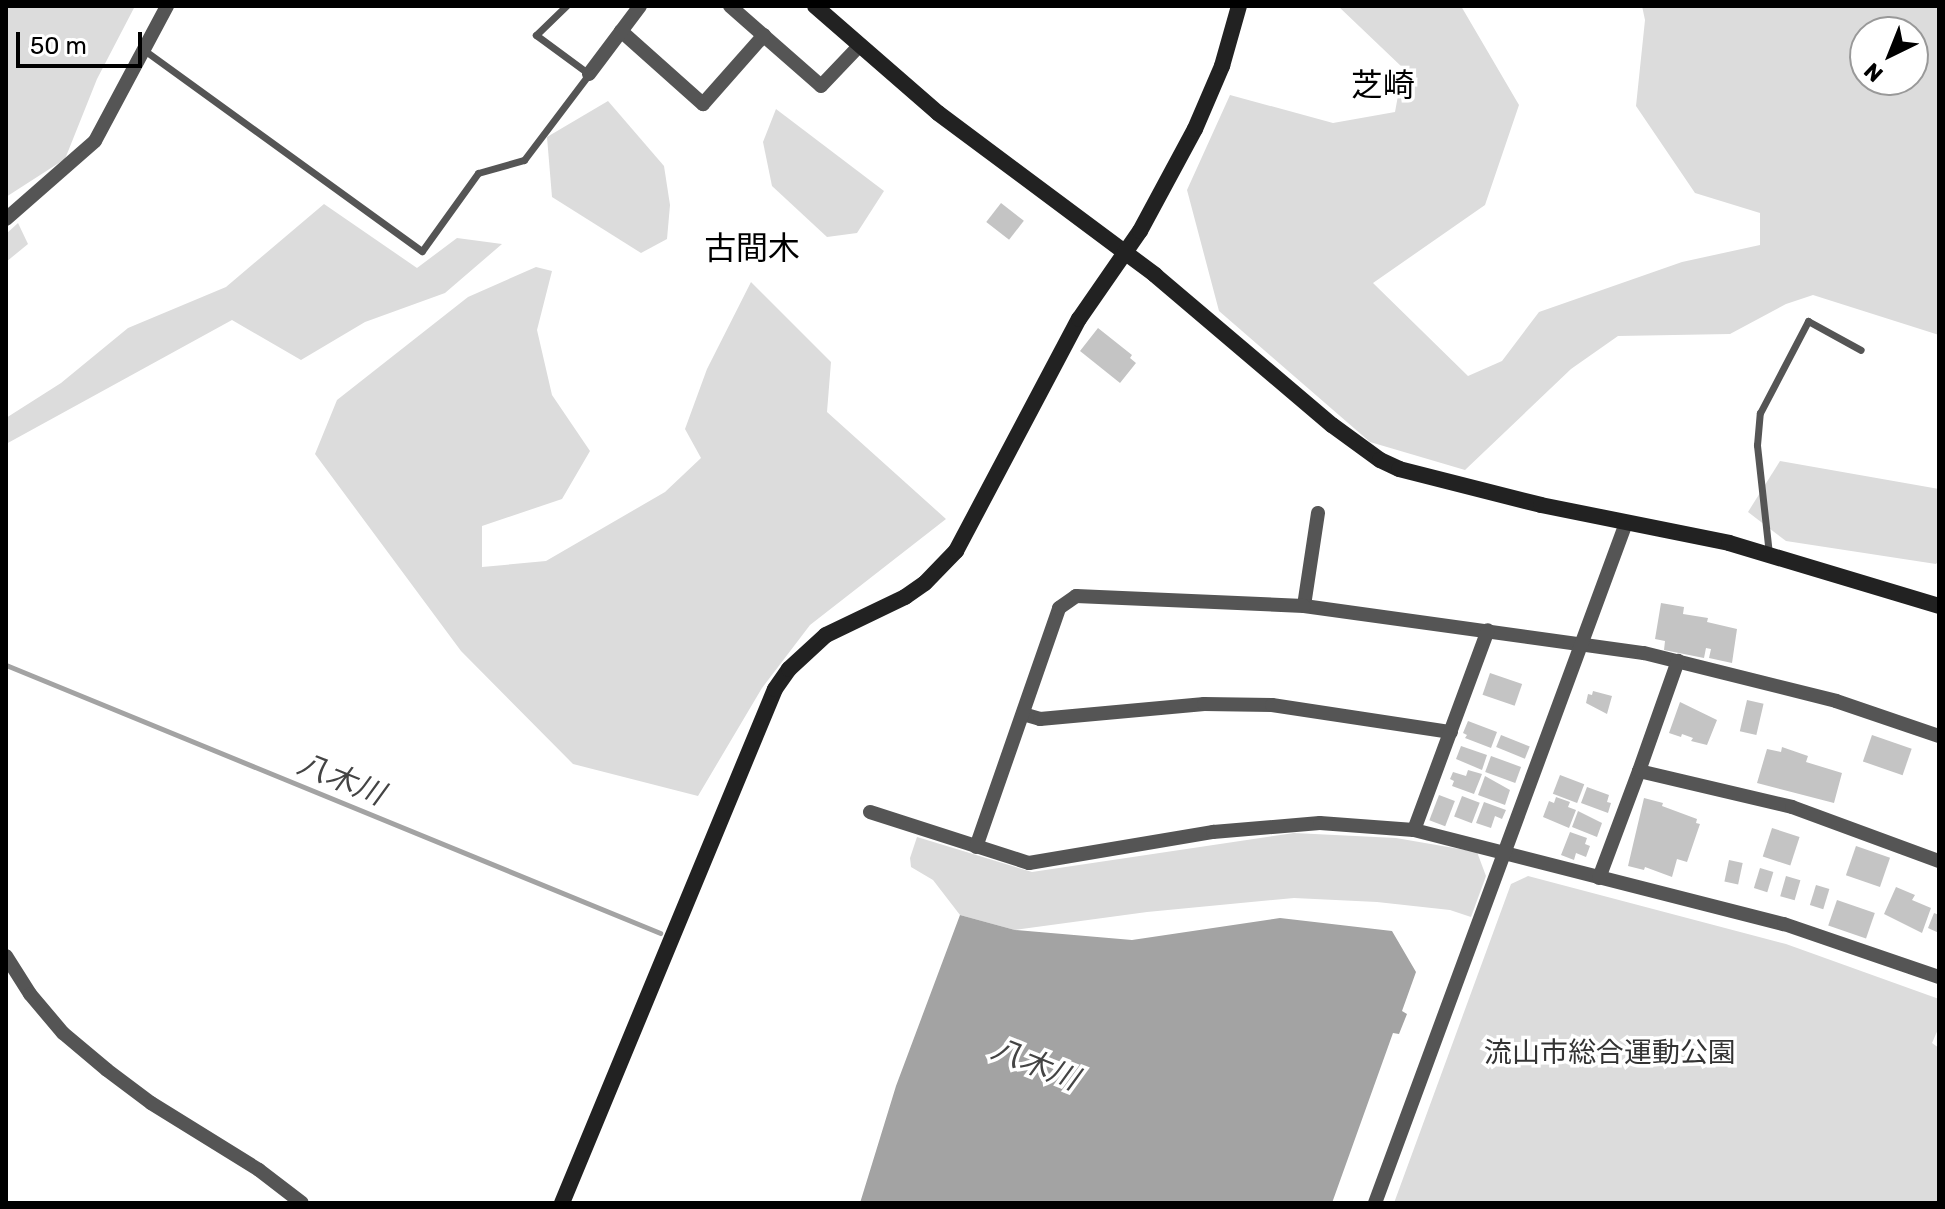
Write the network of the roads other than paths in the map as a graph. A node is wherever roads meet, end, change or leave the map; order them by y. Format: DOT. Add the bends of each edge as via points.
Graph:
graph roads {
  1 [pos="167,6"];
  2 [pos="566,6"];
  3 [pos="640,6"];
  4 [pos="730,6"];
  5 [pos="815,6"];
  6 [pos="1239,6"];
  7 [pos="621,31"];
  8 [pos="764,35"];
  9 [pos="860,45"];
  10 [pos="144,50"];
  11 [pos="589,74"];
  12 [pos="6,219"];
  13 [pos="1126,253"];
  14 [pos="1861,350"];
  15 [pos="1318,513"];
  16 [pos="1626,523"];
  17 [pos="1769,554"];
  18 [pos="1304,606"];
  19 [pos="1939,606"];
  20 [pos="1488,630"];
  21 [pos="1581,644"];
  22 [pos="1678,661"];
  23 [pos="1023,714"];
  24 [pos="1451,732"];
  25 [pos="1939,736"];
  26 [pos="1639,771"];
  27 [pos="870,812"];
  28 [pos="1414,830"];
  29 [pos="976,847"];
  30 [pos="1503,853"];
  31 [pos="1939,861"];
  32 [pos="1599,878"];
  33 [pos="6,956"];
  34 [pos="1938,975"];
  35 [pos="302,1203"];
  36 [pos="562,1203"];
  37 [pos="1375,1203"];
  1 -- 10 [label="street"];
  2 -- 11 [label="lane" via="536,35"];
  3 -- 7 [label="street"];
  4 -- 8 [label="street"];
  5 -- 9 [label="street"];
  6 -- 13 [label="street" via="1210,97"];
  7 -- 8 [label="street" via="703,104"];
  7 -- 11 [label="street"];
  8 -- 9 [label="street" via="821,86"];
  9 -- 13 [label="street" via="938,113"];
  10 -- 11 [label="lane" via="422,251 478,173 524,160"];
  10 -- 12 [label="street" via="95,141"];
  13 -- 16 [label="street" via="1380,460"];
  13 -- 36 [label="street" via="1079,319 956,551 905,597 826,635 775,689"];
  14 -- 17 [label="lane" via="1808,321 1760,413 1757,445"];
  15 -- 18 [label="street"];
  16 -- 17 [label="street"];
  16 -- 21 [label="street"];
  17 -- 19 [label="street"];
  18 -- 20 [label="street"];
  18 -- 23 [label="street" via="1076,596 1059,608"];
  20 -- 21 [label="street"];
  20 -- 24 [label="street"];
  21 -- 22 [label="street"];
  21 -- 30 [label="street"];
  22 -- 25 [label="street" via="1836,701"];
  22 -- 26 [label="street"];
  23 -- 24 [label="street" via="1040,719 1204,704 1272,705"];
  23 -- 29 [label="street"];
  24 -- 28 [label="street"];
  26 -- 31 [label="street" via="1792,807"];
  26 -- 32 [label="street"];
  27 -- 29 [label="street"];
  28 -- 29 [label="street" via="1320,823 1243,829 1029,863"];
  28 -- 30 [label="street"];
  30 -- 32 [label="street"];
  30 -- 37 [label="street"];
  32 -- 34 [label="street" via="1784,924"];
  33 -- 35 [label="street" via="63,1033 107,1070"];
}
